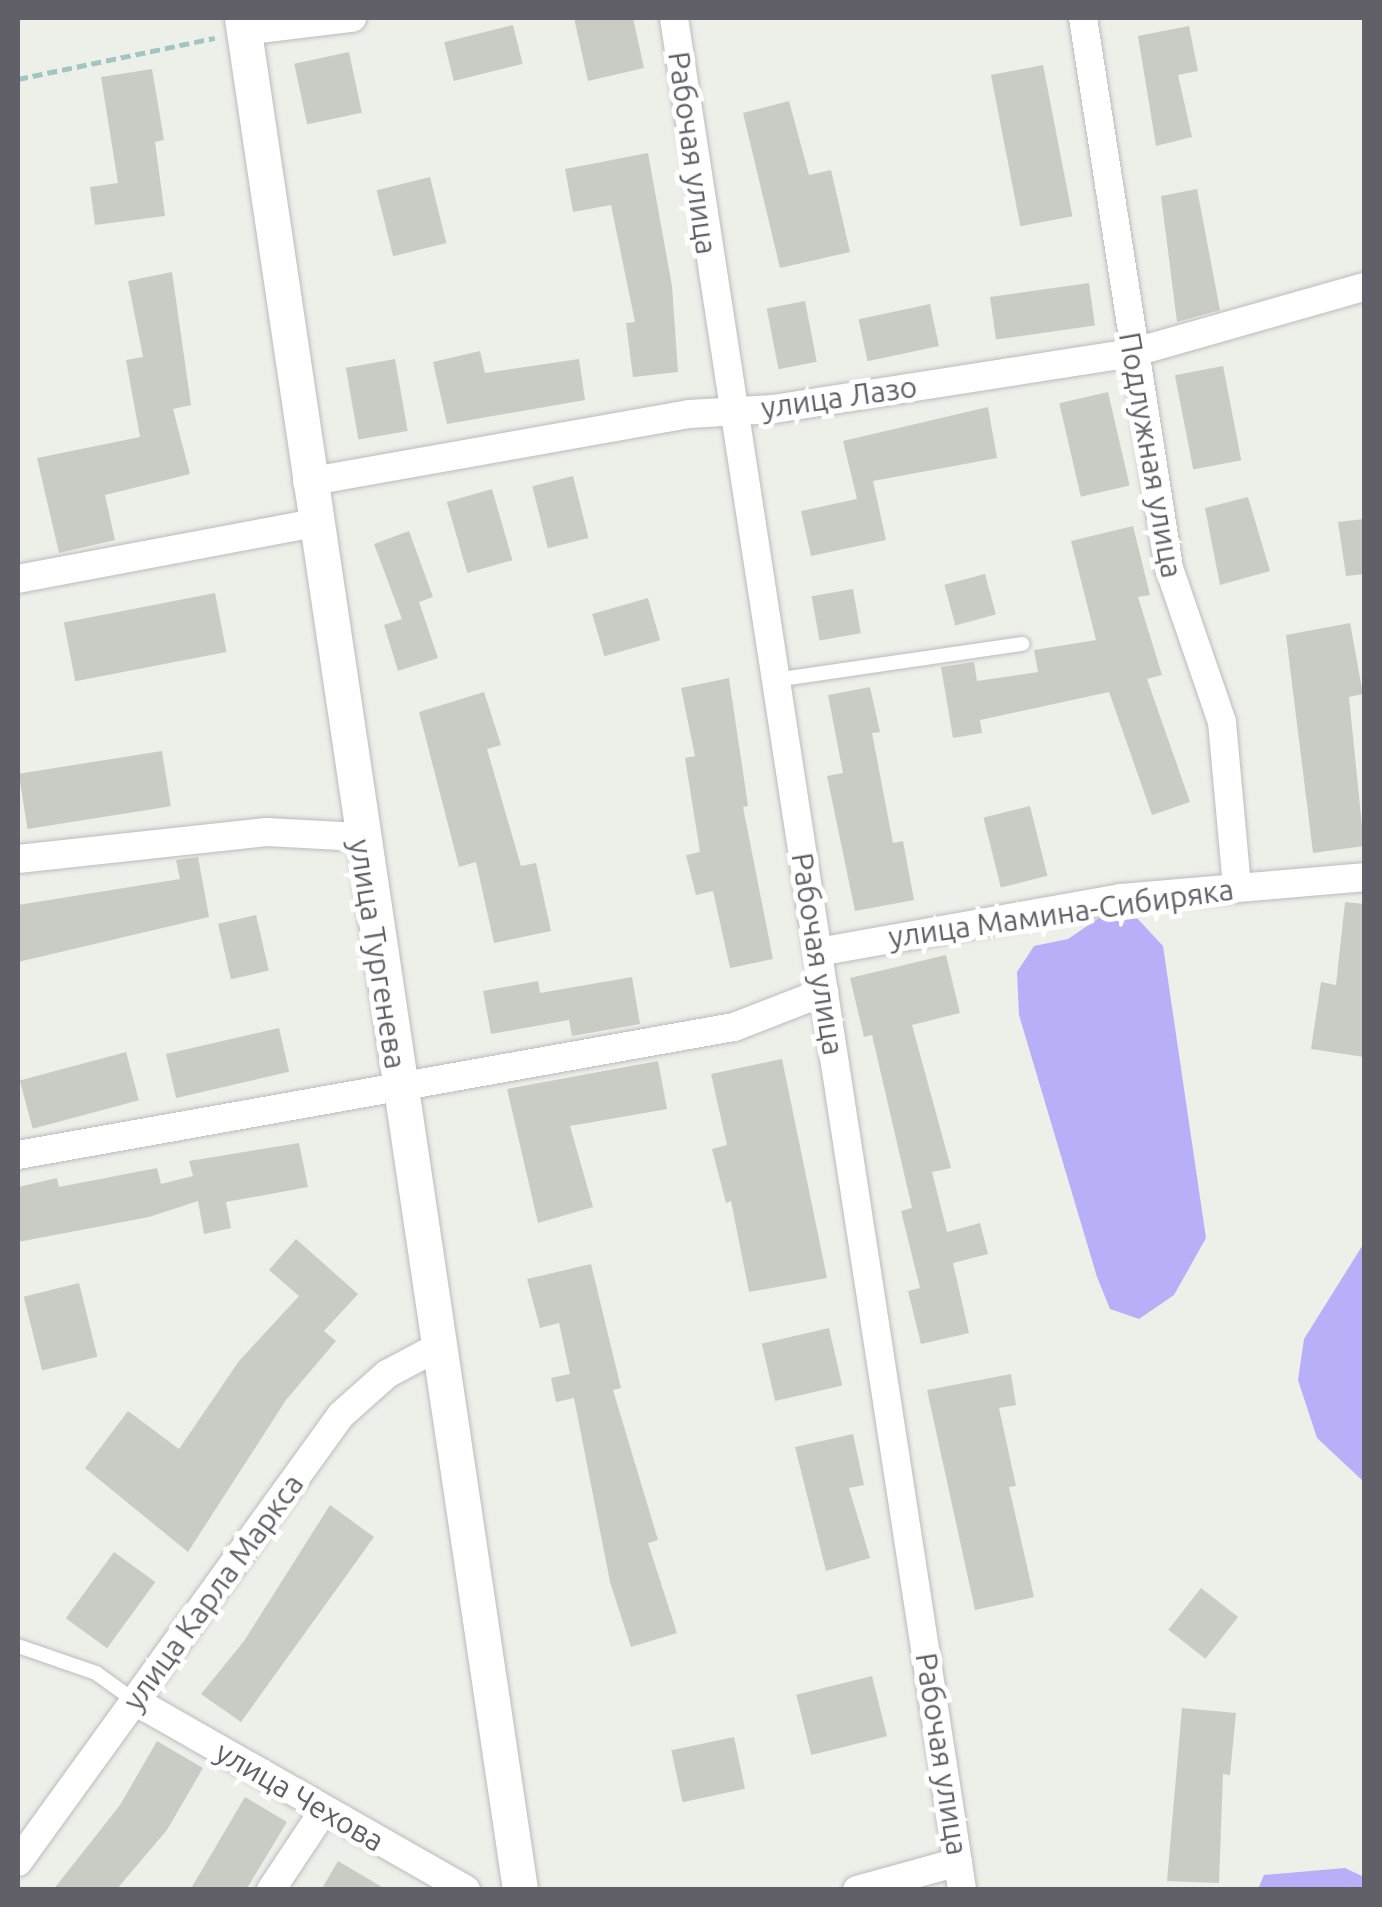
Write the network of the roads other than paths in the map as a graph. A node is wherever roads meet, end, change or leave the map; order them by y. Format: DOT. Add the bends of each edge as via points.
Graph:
graph roads {
  1 [pos="352,18"];
  2 [pos="674,18"];
  3 [pos="1083,18"];
  4 [pos="243,24"];
  5 [pos="1364,287"];
  6 [pos="1132,353"];
  7 [pos="730,410"];
  8 [pos="307,482"];
  9 [pos="313,524"];
  10 [pos="18,579"];
  11 [pos="1022,644"];
  12 [pos="774,680"];
  13 [pos="360,837"];
  14 [pos="18,858"];
  15 [pos="1364,877"];
  16 [pos="1237,886"];
  17 [pos="818,952"];
  18 [pos="824,992"];
  19 [pos="398,1087"];
  20 [pos="18,1155"];
  21 [pos="434,1349"];
  22 [pos="18,1646"];
  23 [pos="135,1701"];
  24 [pos="324,1810"];
  25 [pos="18,1862"];
  26 [pos="960,1876"];
  27 [pos="271,1890"];
  28 [pos="466,1890"];
  29 [pos="520,1890"];
  30 [pos="858,1890"];
  1 -- 4 [label="street"];
  2 -- 7 [label="street, Рабочая улица"];
  3 -- 6 [label="street, Подлужная улица"];
  4 -- 8 [label="street, улица Тургенева"];
  5 -- 6 [label="street, улица Лазо"];
  6 -- 7 [label="street, улица Лазо"];
  6 -- 16 [label="street, Подлужная улица" via="1169,568 1222,722"];
  7 -- 8 [label="street, улица Лазо"];
  7 -- 12 [label="street, Рабочая улица"];
  8 -- 9 [label="street, улица Тургенева"];
  9 -- 10 [label="street"];
  9 -- 13 [label="street, улица Тургенева"];
  11 -- 12 [label="lane"];
  12 -- 17 [label="street, Рабочая улица"];
  13 -- 14 [label="street" via="267,832"];
  13 -- 19 [label="street, улица Тургенева"];
  15 -- 16 [label="street, улица Мамина-Сибиряка"];
  16 -- 17 [label="street, улица Мамина-Сибиряка" via="1121,898"];
  17 -- 18 [label="street, Рабочая улица"];
  18 -- 19 [label="street" via="734,1027"];
  18 -- 26 [label="street, Рабочая улица"];
  19 -- 20 [label="street"];
  19 -- 21 [label="street, улица Тургенева"];
  21 -- 23 [label="street, улица Карла Маркса" via="387,1374 341,1416"];
  21 -- 29 [label="street, улица Тургенева"];
  22 -- 23 [label="lane" via="96,1673"];
  23 -- 24 [label="street, улица Чехова"];
  23 -- 25 [label="street, улица Карла Маркса"];
  24 -- 27 [label="street"];
  24 -- 28 [label="street, улица Чехова"];
  26 -- 30 [label="street"];
}
